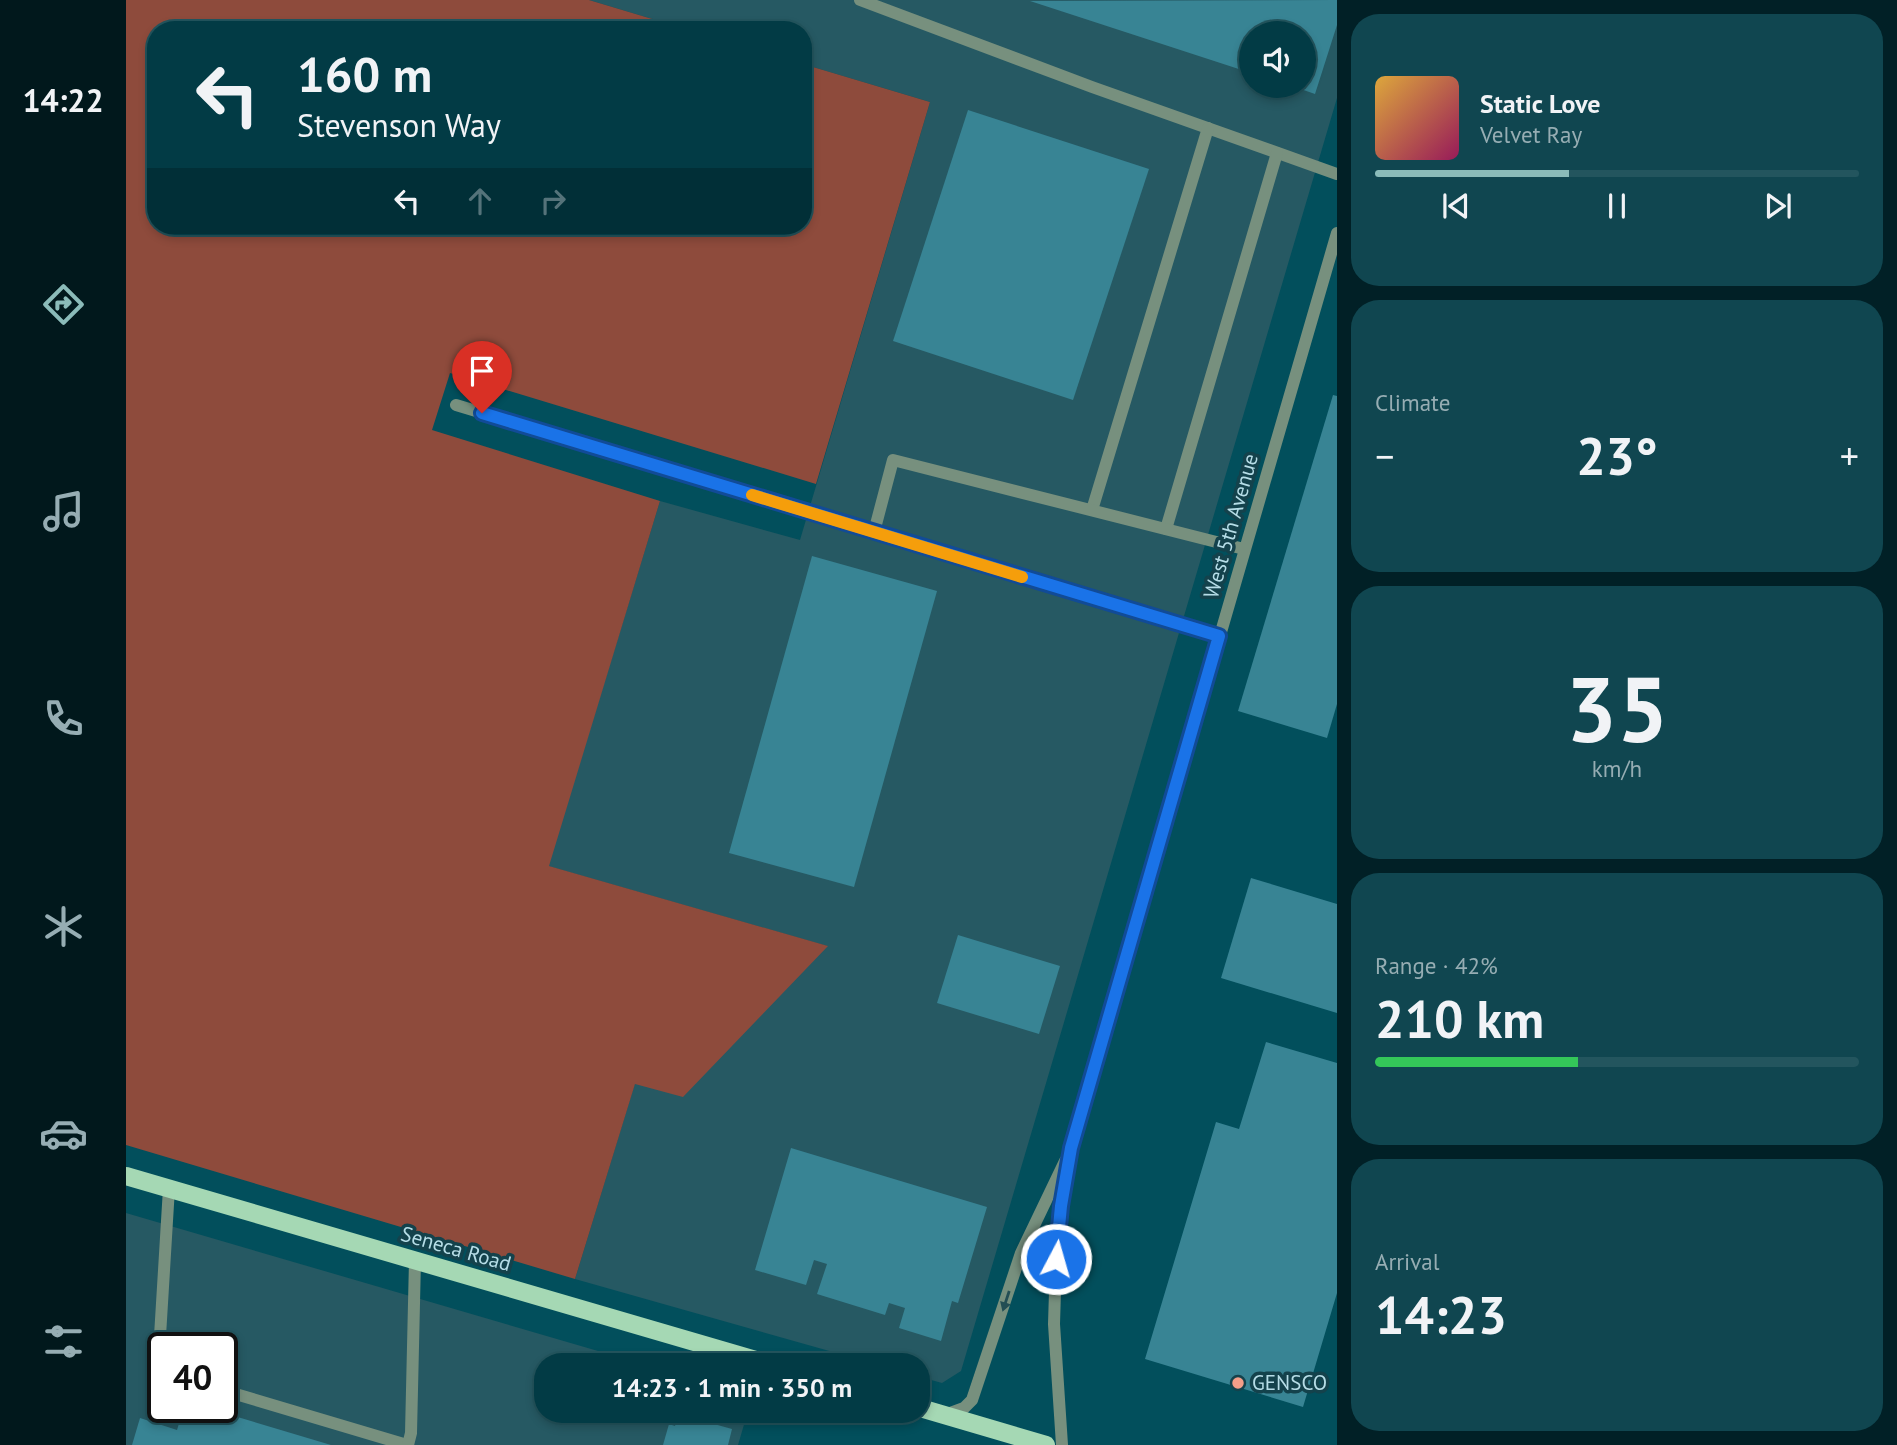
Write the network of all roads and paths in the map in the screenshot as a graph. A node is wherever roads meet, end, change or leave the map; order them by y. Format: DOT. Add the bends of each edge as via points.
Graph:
graph roads {
  1 [pos="860,0"];
  2 [pos="1208,128"];
  3 [pos="1276,153"];
  4 [pos="1337,174"];
  5 [pos="1337,233"];
  6 [pos="456,405"];
  7 [pos="1091,510"];
  8 [pos="1166,529"];
  9 [pos="874,532"];
  10 [pos="1244,549"];
  11 [pos="1219,636"];
  12 [pos="1071,1148"];
  13 [pos="126,1176"];
  14 [pos="169,1188"];
  15 [pos="415,1261"];
  16 [pos="160,1332"];
  17 [pos="732,1353"];
  18 [pos="238,1395"];
  19 [pos="930,1411"];
  20 [pos="945,1415"];
  21 [pos="407,1445"];
  22 [pos="1046,1445"];
  23 [pos="1062,1445"];
  1 -- 2 [label="street"];
  2 -- 3 [label="street"];
  2 -- 7 [label="street"];
  3 -- 4 [label="street"];
  3 -- 8 [label="street"];
  5 -- 10 [label="street, West 5th Avenue"];
  6 -- 9 [label="street"];
  7 -- 8 [label="street"];
  7 -- 9 [label="street" via="893,460"];
  8 -- 10 [label="street"];
  9 -- 11 [label="street"];
  10 -- 11 [label="street, West 5th Avenue"];
  11 -- 12 [label="street, West 5th Avenue"];
  12 -- 20 [label="street, one-way" via="1021,1253 972,1400"];
  12 -- 23 [label="street, West 5th Avenue" via="1061,1206 1054,1324"];
  13 -- 14 [label="main road, Seneca Road"];
  14 -- 15 [label="main road, Seneca Road"];
  14 -- 16 [label="street"];
  15 -- 17 [label="main road, Seneca Road"];
  15 -- 21 [label="street"];
  18 -- 21 [label="street"];
  19 -- 20 [label="main road"];
  20 -- 22 [label="main road"];
}
